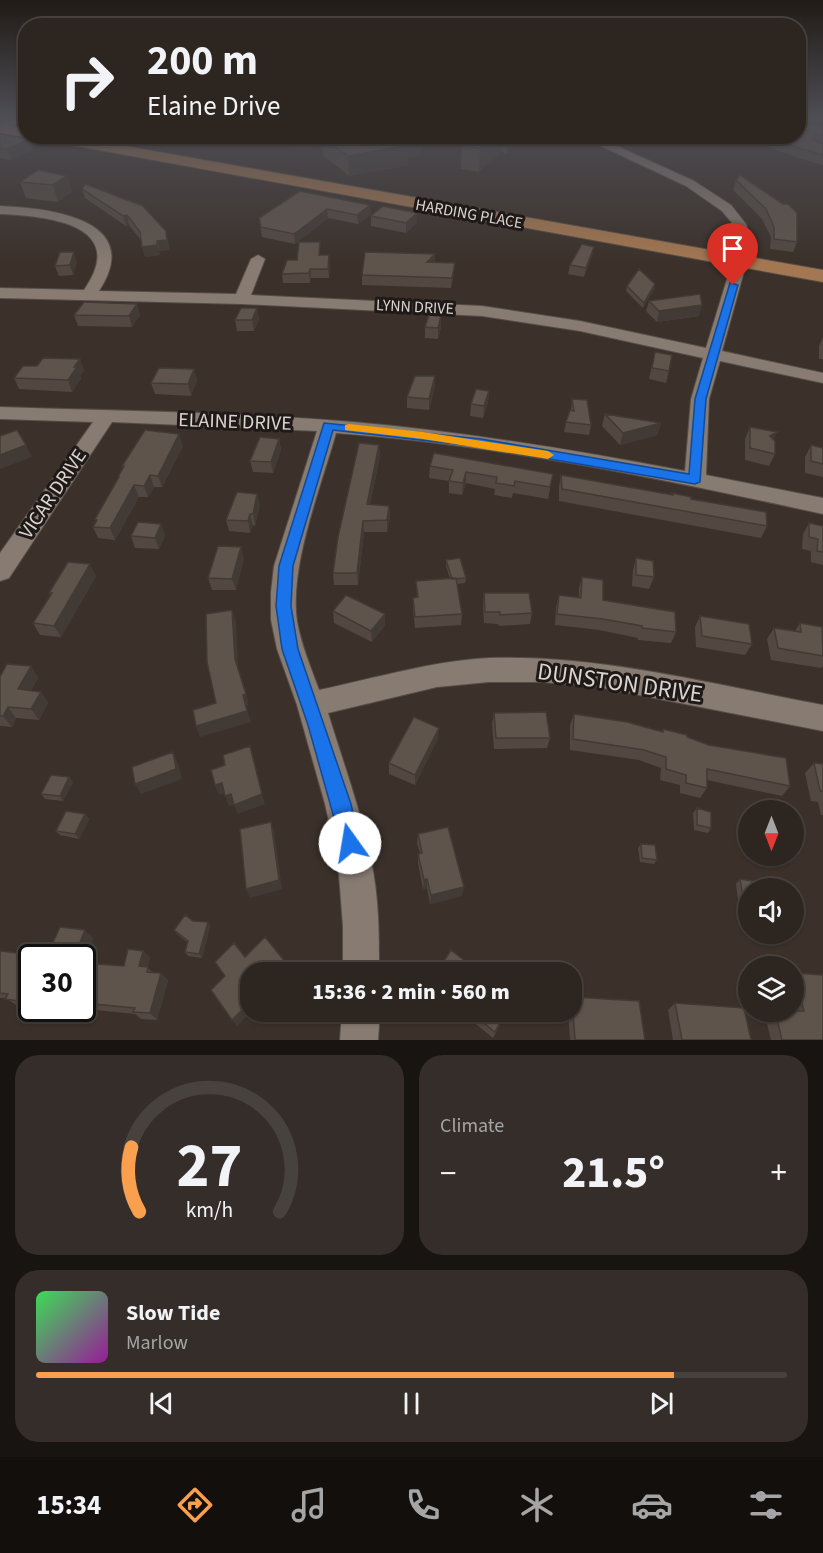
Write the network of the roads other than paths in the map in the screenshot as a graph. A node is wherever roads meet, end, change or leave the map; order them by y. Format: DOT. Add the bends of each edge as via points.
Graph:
graph roads {
  1 [pos="213,167"];
  2 [pos="651,167"];
  3 [pos="0,210"];
  4 [pos="258,259"];
  5 [pos="740,262"];
  6 [pos="823,276"];
  7 [pos="0,293"];
  8 [pos="89,296"];
  9 [pos="242,299"];
  10 [pos="713,354"];
  11 [pos="823,378"];
  12 [pos="0,413"];
  13 [pos="106,417"];
  14 [pos="328,426"];
  15 [pos="695,479"];
  16 [pos="823,506"];
  17 [pos="0,572"];
  18 [pos="311,705"];
  19 [pos="823,718"];
  20 [pos="361,962"];
  21 [pos="360,1022"];
  22 [pos="359,1040"];
  1 -- 5 [label="main road, HARDING PLACE"];
  2 -- 5 [label="street" via="721,203 739,222 745,243"];
  3 -- 8 [label="street" via="62,218 98,238 105,252 105,267"];
  4 -- 9 [label="street"];
  5 -- 6 [label="main road, HARDING PLACE"];
  5 -- 10 [label="street"];
  7 -- 8 [label="street, LYNN DRIVE"];
  8 -- 9 [label="street, LYNN DRIVE"];
  9 -- 10 [label="street, LYNN DRIVE" via="482,311 560,322"];
  10 -- 11 [label="street, LYNN DRIVE"];
  10 -- 15 [label="street" via="700,399"];
  12 -- 13 [label="street, ELAINE DRIVE"];
  13 -- 14 [label="street, ELAINE DRIVE"];
  13 -- 17 [label="street, VICAR DRIVE"];
  14 -- 15 [label="street, ELAINE DRIVE" via="481,443"];
  14 -- 18 [label="street" via="286,566 283,592 290,649"];
  15 -- 16 [label="street, ELAINE DRIVE"];
  18 -- 19 [label="street, DUNSTON DRIVE" via="437,675 541,670 593,674"];
  18 -- 20 [label="street" via="355,862"];
  21 -- 22 [label="street"];
}
